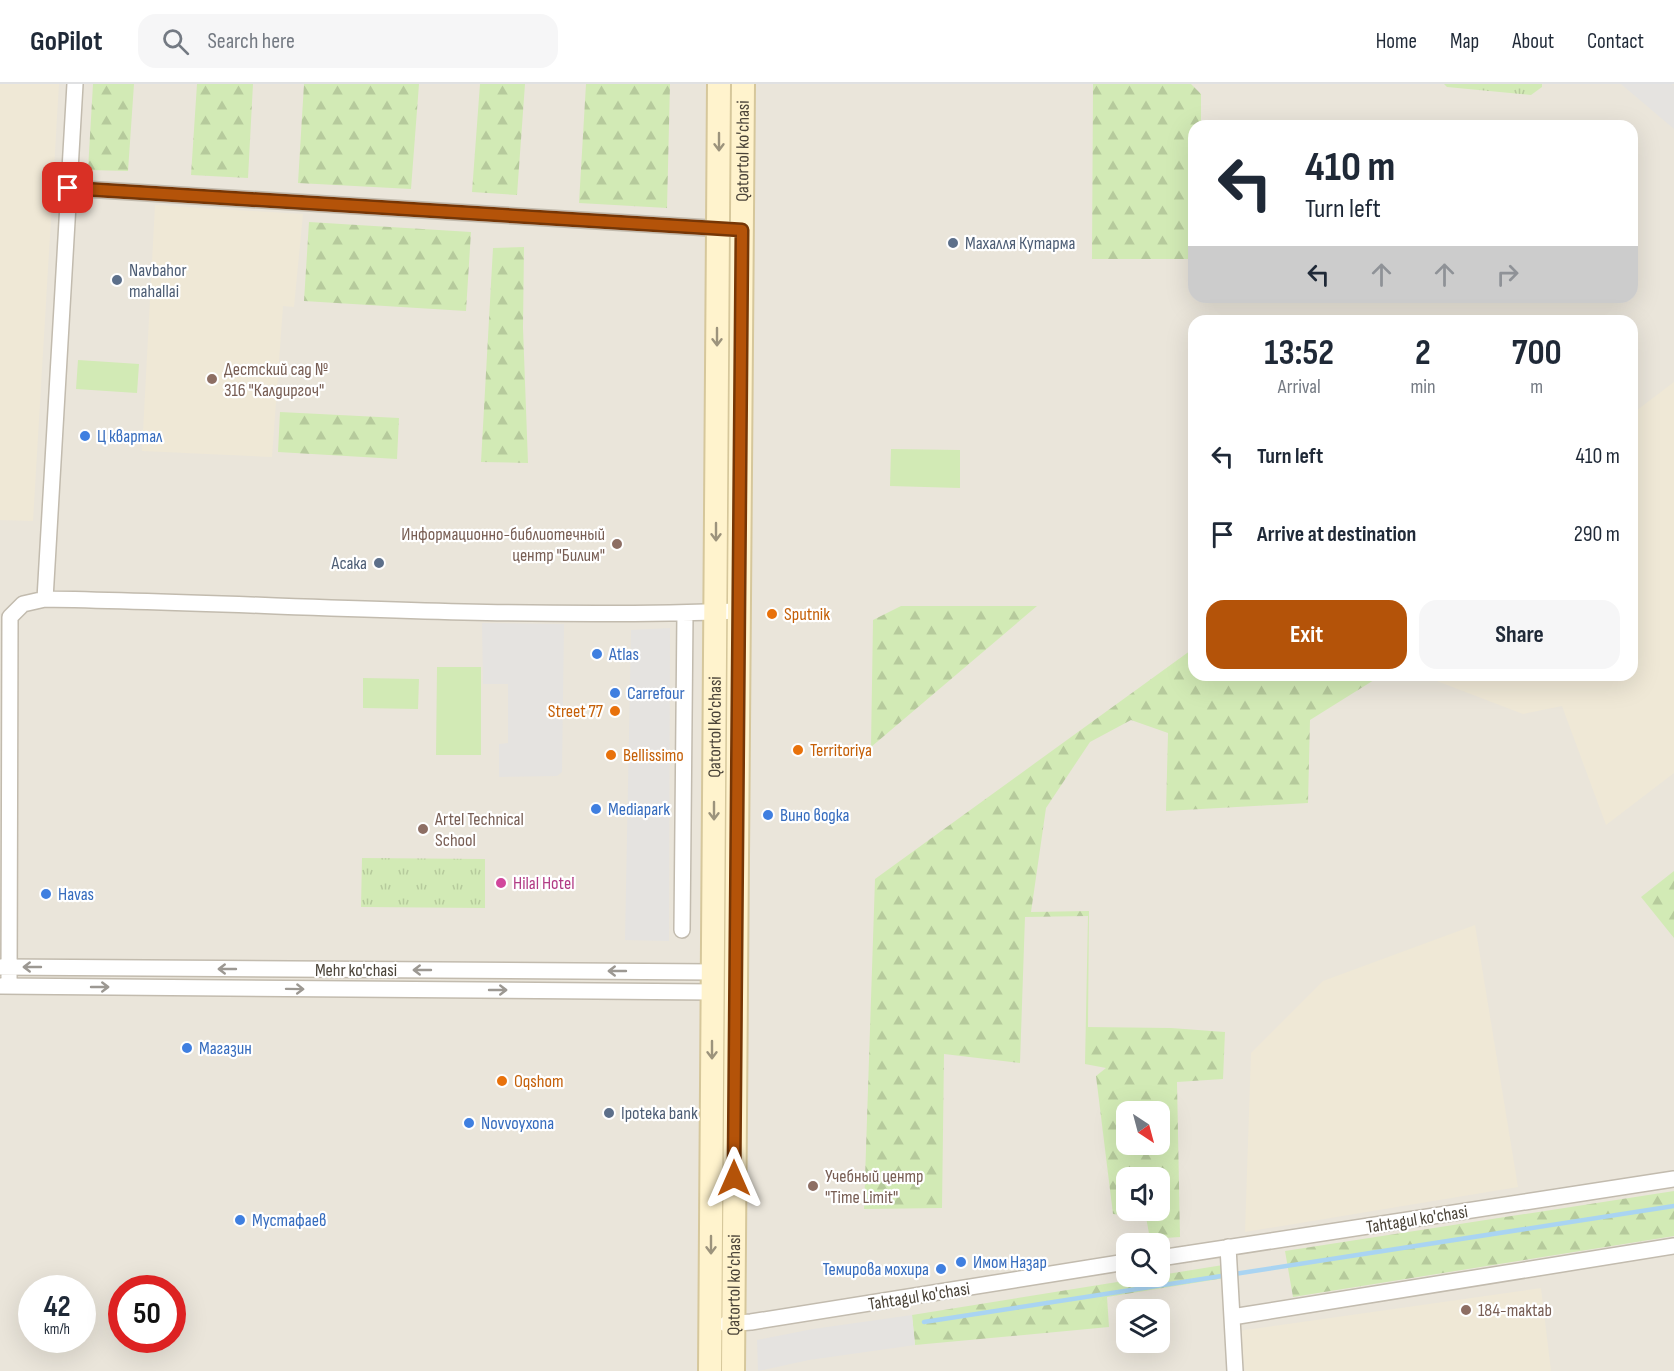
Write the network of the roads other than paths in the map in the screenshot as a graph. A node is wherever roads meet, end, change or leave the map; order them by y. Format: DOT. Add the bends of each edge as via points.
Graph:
graph roads {
  1 [pos="75,84"];
  2 [pos="719,84"];
  3 [pos="743,84"];
  4 [pos="68,188"];
  5 [pos="718,229"];
  6 [pos="742,230"];
  7 [pos="45,599"];
  8 [pos="739,611"];
  9 [pos="716,612"];
  10 [pos="684,613"];
  11 [pos="682,930"];
  12 [pos="4,967"];
  13 [pos="183,968"];
  14 [pos="736,981"];
  15 [pos="713,982"];
  16 [pos="4,986"];
  17 [pos="182,987"];
  18 [pos="1674,1179"];
  19 [pos="1674,1246"];
  20 [pos="1228,1247"];
  21 [pos="1170,1256"];
  22 [pos="1116,1264"];
  23 [pos="1232,1317"];
  24 [pos="722,1324"];
  25 [pos="710,1371"];
  26 [pos="733,1371"];
  27 [pos="1235,1371"];
  1 -- 4 [label="street"];
  2 -- 5 [label="main road, Qatortol ko'chasi, one-way"];
  3 -- 6 [label="main road, Qatortol ko'chasi"];
  4 -- 5 [label="street"];
  4 -- 7 [label="street"];
  5 -- 6 [label="street"];
  5 -- 9 [label="main road, Qatortol ko'chasi, one-way"];
  6 -- 8 [label="main road, Qatortol ko'chasi"];
  7 -- 10 [label="street" via="190,601 419,612"];
  7 -- 12 [label="street" via="23,604 10,617"];
  8 -- 9 [label="street"];
  8 -- 14 [label="main road, Qatortol ko'chasi"];
  9 -- 10 [label="street"];
  9 -- 15 [label="main road, Qatortol ko'chasi, one-way"];
  10 -- 11 [label="street"];
  13 -- 12 [label="street, Mehr ko'chasi, one-way"];
  12 -- 16 [label="street"];
  15 -- 13 [label="street, Mehr ko'chasi, one-way"];
  13 -- 17 [label="street"];
  14 -- 15 [label="main road"];
  14 -- 24 [label="main road, Qatortol ko'chasi"];
  17 -- 15 [label="street, Mehr ko'chasi, one-way"];
  15 -- 24 [label="main road, Qatortol ko'chasi, one-way"];
  16 -- 17 [label="street, Mehr ko'chasi, one-way"];
  18 -- 20 [label="street, Tahtagul ko'chasi"];
  19 -- 23 [label="street"];
  20 -- 21 [label="street, Tahtagul ko'chasi"];
  20 -- 23 [label="street"];
  22 -- 24 [label="street, Tahtagul ko'chasi"];
  23 -- 27 [label="street"];
  24 -- 25 [label="main road, Qatortol ko'chasi"];
  24 -- 26 [label="main road, Qatortol ko'chasi"];
}
